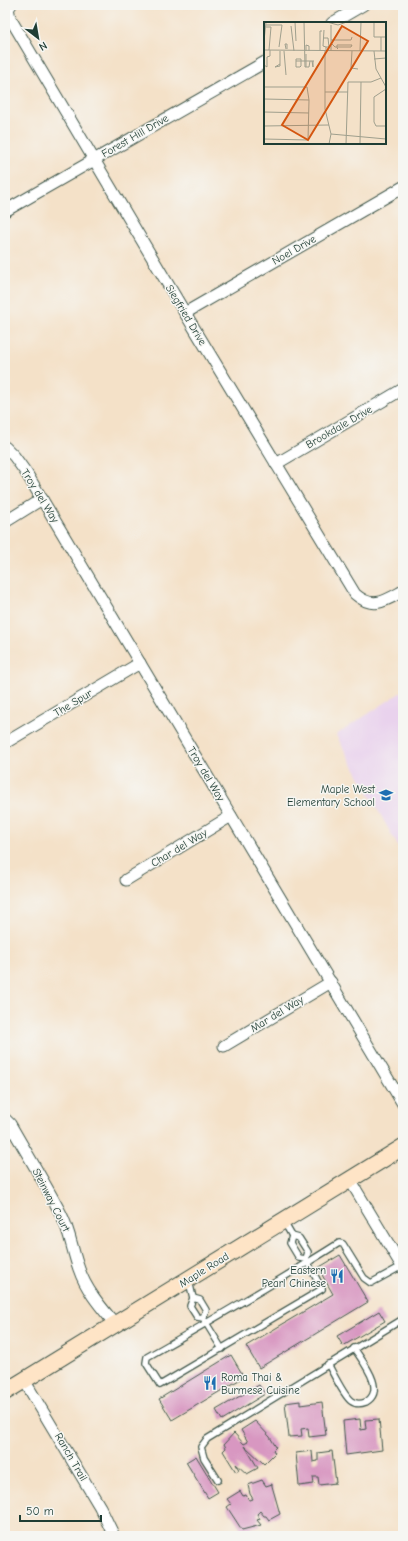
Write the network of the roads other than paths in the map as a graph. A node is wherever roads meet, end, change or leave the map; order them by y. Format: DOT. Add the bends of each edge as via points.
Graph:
graph roads {
  1 [pos="11,5"];
  2 [pos="363,5"];
  3 [pos="334,22"];
  4 [pos="264,63"];
  5 [pos="95,159"];
  6 [pos="403,187"];
  7 [pos="5,210"];
  8 [pos="185,313"];
  9 [pos="403,389"];
  10 [pos="5,447"];
  11 [pos="276,464"];
  12 [pos="42,499"];
  13 [pos="5,522"];
  14 [pos="403,591"];
  15 [pos="140,663"];
  16 [pos="5,743"];
  17 [pos="231,816"];
  18 [pos="126,880"];
  19 [pos="331,982"];
  20 [pos="224,1046"];
  21 [pos="403,1104"];
  22 [pos="5,1119"];
  23 [pos="403,1148"];
  24 [pos="350,1180"];
  25 [pos="283,1221"];
  26 [pos="292,1236"];
  27 [pos="307,1261"];
  28 [pos="402,1267"];
  29 [pos="188,1280"];
  30 [pos="193,1298"];
  31 [pos="403,1319"];
  32 [pos="204,1321"];
  33 [pos="115,1324"];
  34 [pos="354,1348"];
  35 [pos="222,1349"];
  36 [pos="328,1364"];
  37 [pos="24,1380"];
  38 [pos="5,1392"];
  39 [pos="218,1480"];
  40 [pos="114,1536"];
  1 -- 5 [label="street, Siegfried Drive" via="8,8 10,18"];
  2 -- 3 [label="street"];
  4 -- 5 [label="street, Forest Hill Drive"];
  5 -- 7 [label="street, Forest Hill Drive"];
  5 -- 8 [label="street, Siegfried Drive"];
  6 -- 8 [label="street, Noel Drive"];
  8 -- 11 [label="street, Siegfried Drive"];
  9 -- 11 [label="street, Brookdale Drive"];
  10 -- 12 [label="street, Troy del Way" via="27,474"];
  11 -- 14 [label="street, Siegfried Drive" via="355,594 369,603 377,603"];
  12 -- 13 [label="street"];
  12 -- 15 [label="street, Troy del Way"];
  15 -- 16 [label="street, The Spur"];
  15 -- 17 [label="street, Troy del Way"];
  17 -- 18 [label="street, Char del Way"];
  17 -- 19 [label="street, Troy del Way"];
  19 -- 20 [label="street, Mar del Way"];
  19 -- 21 [label="street, Troy del Way"];
  22 -- 33 [label="street, Steinway Court" via="61,1214 79,1271 87,1287"];
  23 -- 24 [label="main road, Maple Road"];
  24 -- 25 [label="main road, Maple Road"];
  24 -- 28 [label="street"];
  25 -- 26 [label="lane"];
  25 -- 29 [label="main road, Maple Road"];
  26 -- 27 [label="lane" via="299,1238 308,1252"];
  26 -- 27 [label="lane" via="290,1243 299,1258"];
  27 -- 28 [label="lane" via="339,1243 343,1244 364,1278 371,1283"];
  27 -- 32 [label="lane"];
  27 -- 35 [label="lane" via="322,1289"];
  29 -- 30 [label="lane"];
  29 -- 33 [label="main road, Maple Road"];
  30 -- 32 [label="lane" via="190,1306 196,1317"];
  30 -- 32 [label="lane" via="200,1300 206,1310"];
  31 -- 34 [label="lane"];
  32 -- 35 [label="lane"];
  32 -- 35 [label="lane" via="147,1357 146,1363 160,1385"];
  33 -- 37 [label="main road, Maple Road"];
  34 -- 36 [label="lane"];
  34 -- 36 [label="lane" via="375,1388 366,1402 357,1404 350,1400"];
  36 -- 39 [label="lane" via="207,1439 201,1448 204,1458"];
  37 -- 38 [label="main road, Maple Road"];
  37 -- 40 [label="street, Ranch Trail" via="100,1507"];
}
